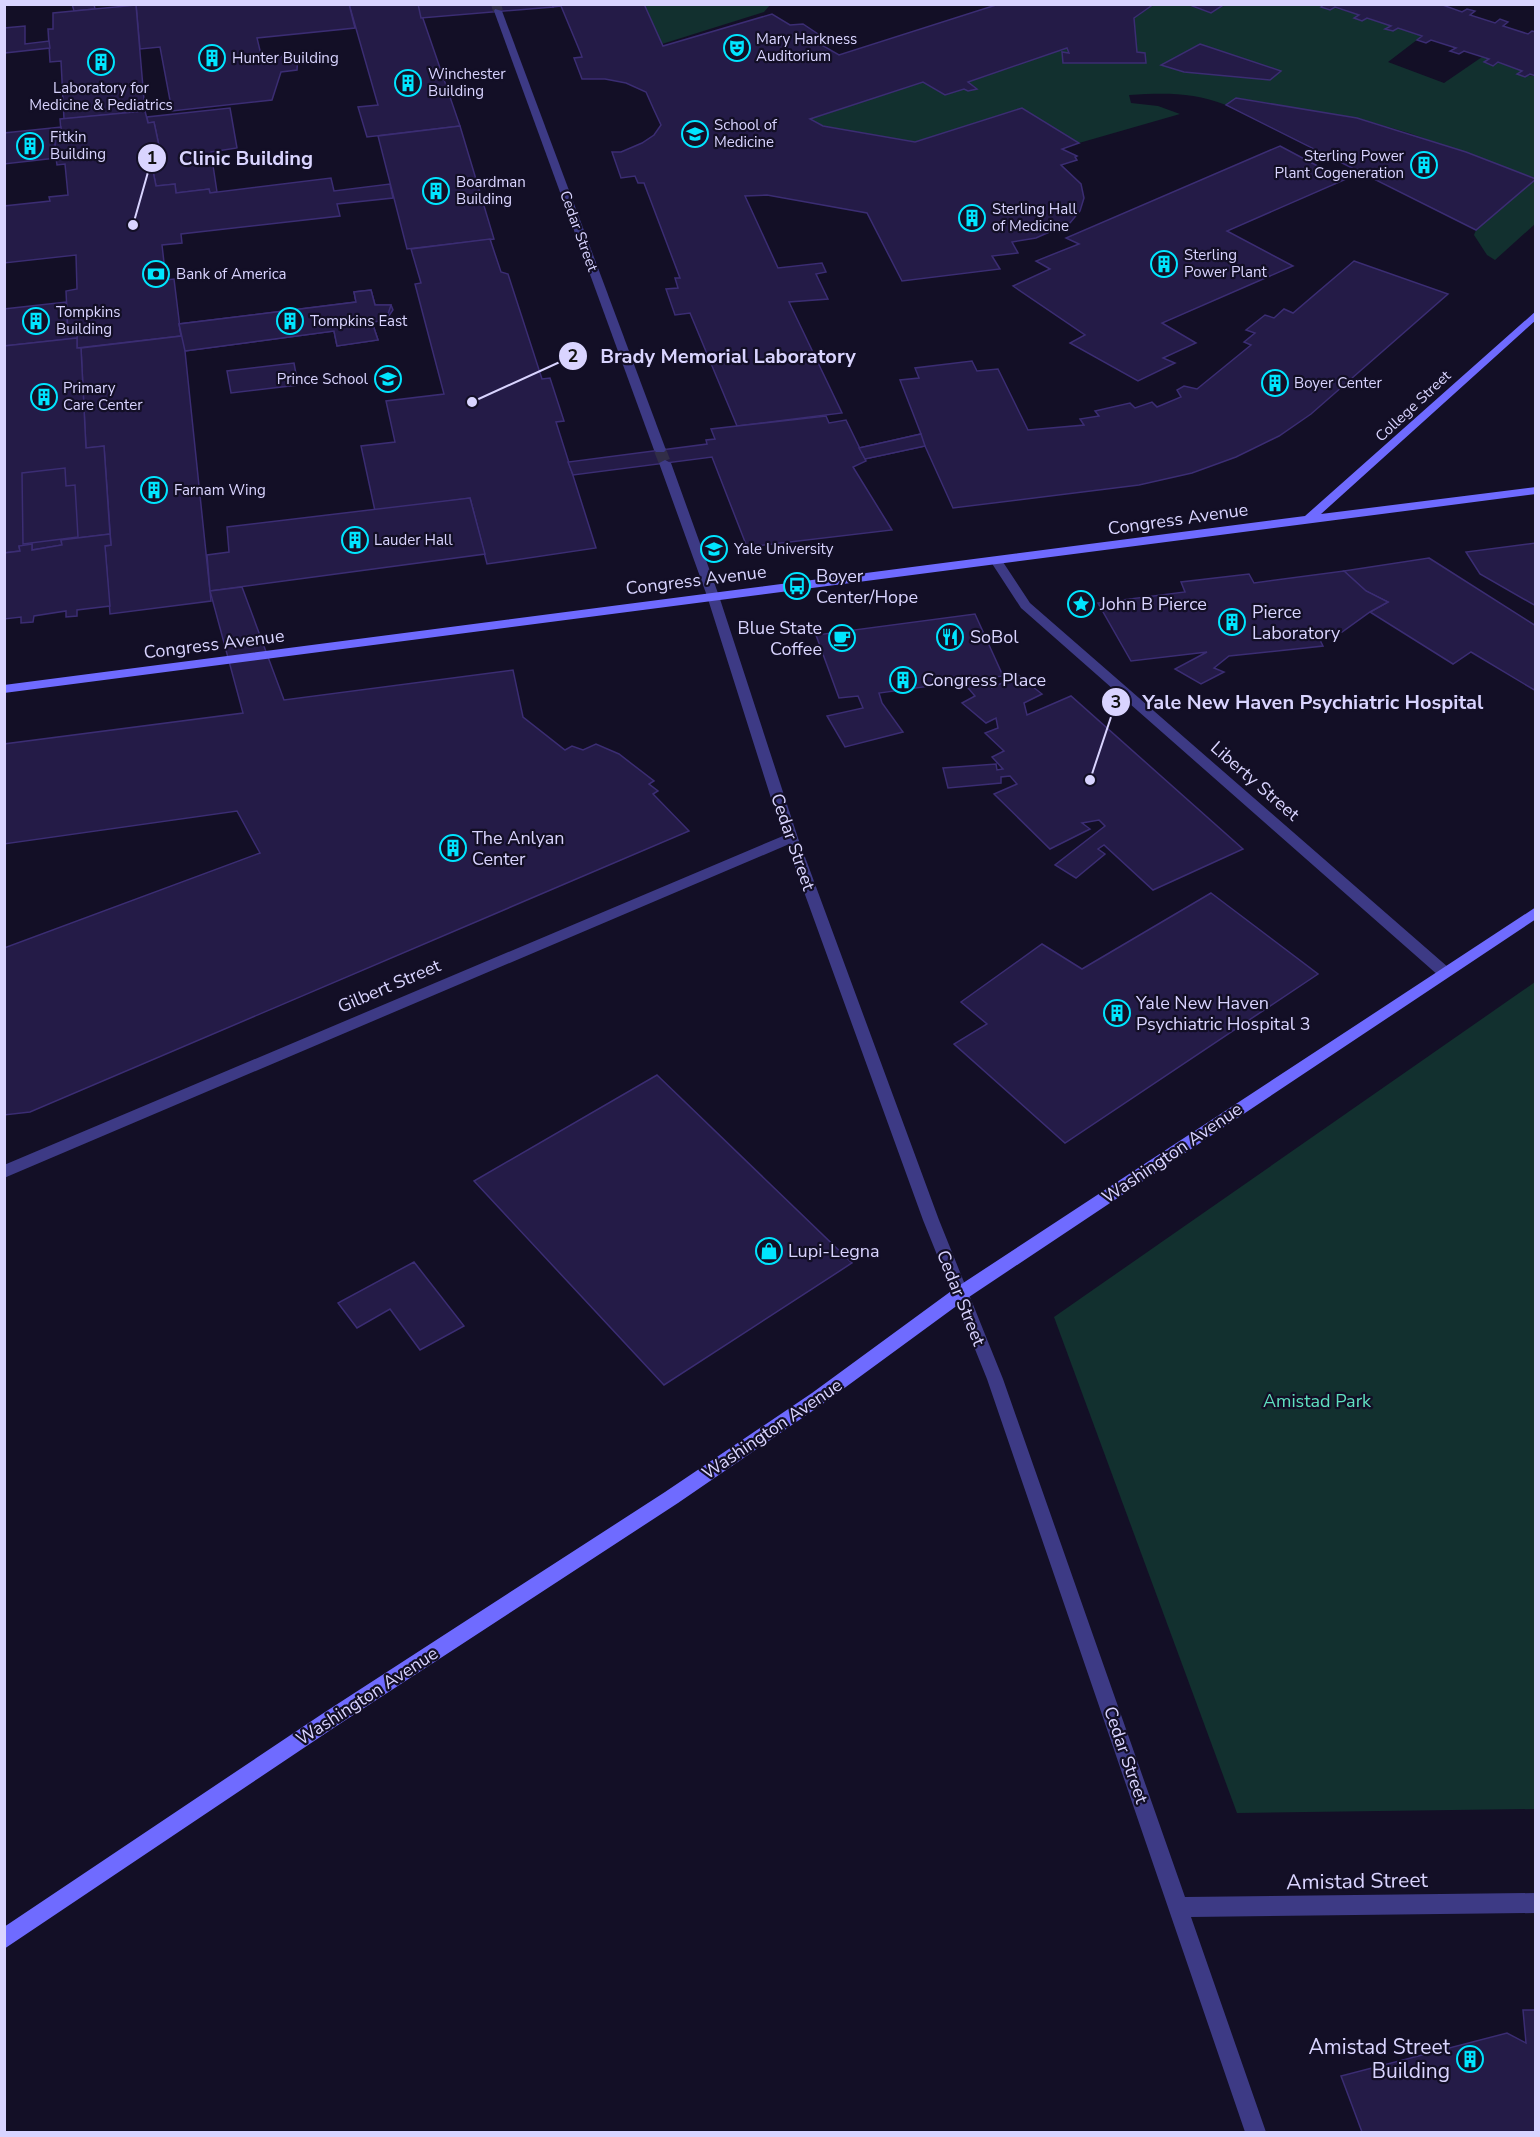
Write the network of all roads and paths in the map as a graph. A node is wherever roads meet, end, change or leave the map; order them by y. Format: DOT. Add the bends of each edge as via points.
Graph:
graph roads {
  1 [pos="498,11"];
  2 [pos="1536,314"];
  3 [pos="660,450"];
  4 [pos="665,463"];
  5 [pos="1536,490"];
  6 [pos="1309,519"];
  7 [pos="997,562"];
  8 [pos="712,596"];
  9 [pos="4,689"];
  10 [pos="790,838"];
  11 [pos="1536,912"];
  12 [pos="1444,972"];
  13 [pos="4,1172"];
  14 [pos="960,1294"];
  15 [pos="1536,1903"];
  16 [pos="1180,1907"];
  17 [pos="4,1939"];
  18 [pos="1256,2133"];
  1 -- 3 [label="street, Cedar Street"];
  2 -- 6 [label="main road, College Street"];
  4 -- 8 [label="street, Cedar Street"];
  5 -- 6 [label="main road, Congress Avenue"];
  6 -- 7 [label="main road, Congress Avenue"];
  7 -- 8 [label="main road, Congress Avenue"];
  7 -- 12 [label="street, Liberty Street" via="1025,605"];
  8 -- 9 [label="main road, Congress Avenue"];
  8 -- 10 [label="street, Cedar Street"];
  10 -- 13 [label="street, Gilbert Street"];
  10 -- 14 [label="street, Cedar Street"];
  11 -- 12 [label="main road, Washington Avenue"];
  12 -- 14 [label="main road, Washington Avenue"];
  14 -- 16 [label="street, Cedar Street" via="995,1379"];
  14 -- 17 [label="main road, Washington Avenue" via="875,1359 681,1491 370,1693"];
  15 -- 16 [label="street, Amistad Street"];
  16 -- 18 [label="street, Cedar Street"];
}
